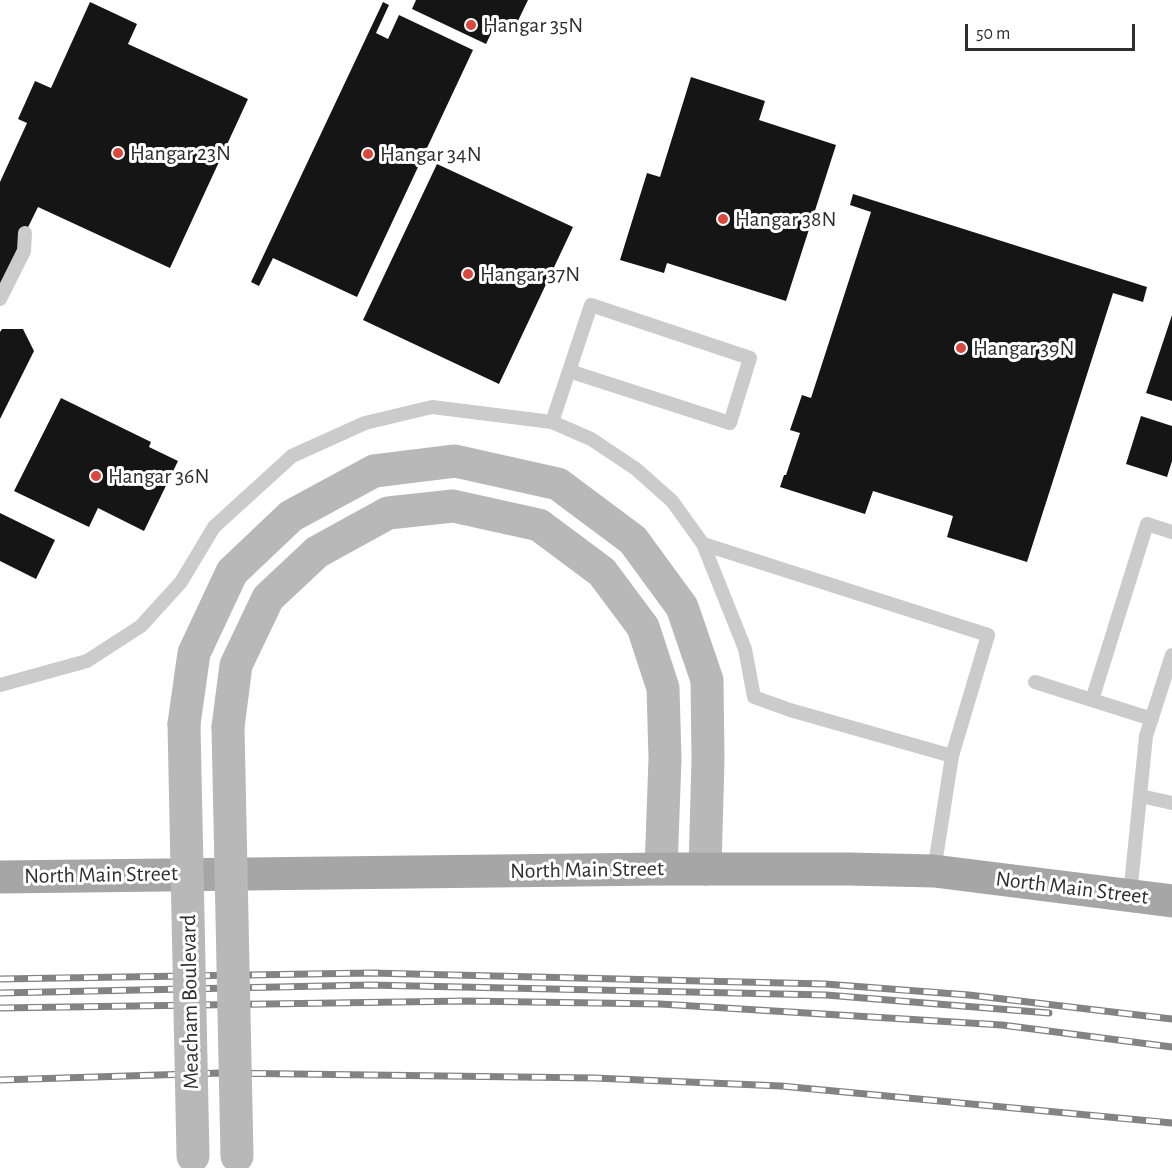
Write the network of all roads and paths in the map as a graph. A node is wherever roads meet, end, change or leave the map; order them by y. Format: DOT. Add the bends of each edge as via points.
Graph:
graph roads {
  1 [pos="25,233"];
  2 [pos="0,299"];
  3 [pos="569,371"];
  4 [pos="552,422"];
  5 [pos="1172,532"];
  6 [pos="703,544"];
  7 [pos="1172,656"];
  8 [pos="1035,682"];
  9 [pos="0,685"];
  10 [pos="1092,700"];
  11 [pos="1152,719"];
  12 [pos="952,756"];
  13 [pos="1140,796"];
  14 [pos="1172,803"];
  15 [pos="661,869"];
  16 [pos="705,869"];
  17 [pos="934,871"];
  18 [pos="0,877"];
  19 [pos="1130,895"];
  20 [pos="1172,901"];
  21 [pos="193,1162"];
  22 [pos="237,1162"];
  1 -- 2 [label="lane" via="24,251"];
  3 -- 3 [label="lane" via="730,423 750,358 591,305"];
  3 -- 4 [label="lane"];
  4 -- 6 [label="lane" via="591,439 636,469 672,501"];
  4 -- 9 [label="lane" via="432,407 365,423 292,456 214,527 181,582 141,626 87,661"];
  5 -- 10 [label="lane" via="1147,524"];
  6 -- 12 [label="lane" via="745,649 754,697"];
  6 -- 12 [label="lane" via="988,635"];
  7 -- 11 [label="lane"];
  8 -- 10 [label="lane"];
  10 -- 11 [label="lane"];
  11 -- 13 [label="lane" via="1146,736"];
  12 -- 17 [label="lane"];
  13 -- 14 [label="lane"];
  13 -- 19 [label="lane"];
  15 -- 16 [label="main road, North Main Street"];
  15 -- 18 [label="main road, North Main Street"];
  15 -- 22 [label="main road, Meacham Boulevard, bridge" via="663,688 643,627 602,572 539,525 453,506 388,513 316,552 268,598 236,665 228,727"];
  16 -- 17 [label="main road, North Main Street"];
  16 -- 21 [label="main road, Meacham Boulevard, bridge" via="707,680 682,607 633,540 558,484 456,461 374,471 291,516 232,572 194,653 184,724"];
  17 -- 19 [label="main road, North Main Street"];
  19 -- 20 [label="main road, North Main Street"];
}
